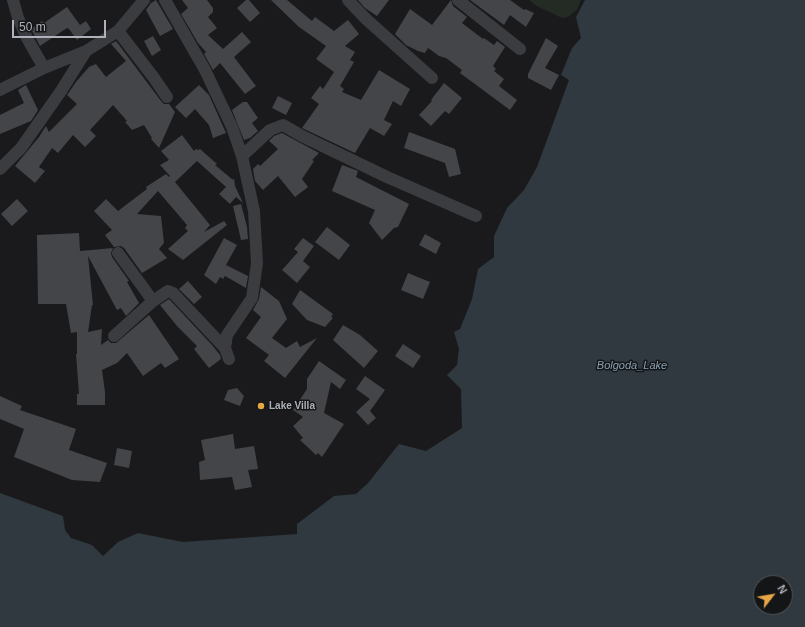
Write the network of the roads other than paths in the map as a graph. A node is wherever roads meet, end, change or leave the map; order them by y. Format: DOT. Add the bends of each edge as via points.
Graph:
graph roads {
  1 [pos="12,0"];
  2 [pos="144,0"];
  3 [pos="165,0"];
  4 [pos="348,0"];
  5 [pos="458,0"];
  6 [pos="118,31"];
  7 [pos="520,49"];
  8 [pos="86,51"];
  9 [pos="44,68"];
  10 [pos="432,78"];
  11 [pos="0,90"];
  12 [pos="167,97"];
  13 [pos="242,156"];
  14 [pos="0,169"];
  15 [pos="476,216"];
  16 [pos="118,253"];
  17 [pos="153,301"];
  18 [pos="114,336"];
  1 -- 9 [label="street" via="27,38"];
  2 -- 6 [label="street"];
  3 -- 13 [label="street" via="205,70 232,127"];
  4 -- 10 [label="street"];
  5 -- 7 [label="street"];
  6 -- 8 [label="street"];
  6 -- 12 [label="street"];
  8 -- 9 [label="street"];
  8 -- 14 [label="street" via="21,148"];
  9 -- 11 [label="street"];
  13 -- 15 [label="street" via="270,130 283,125 366,167"];
  13 -- 17 [label="street" via="254,211 257,263 252,298 227,334 227,354 173,293 168,292"];
  16 -- 17 [label="street"];
  17 -- 18 [label="street"];
}
